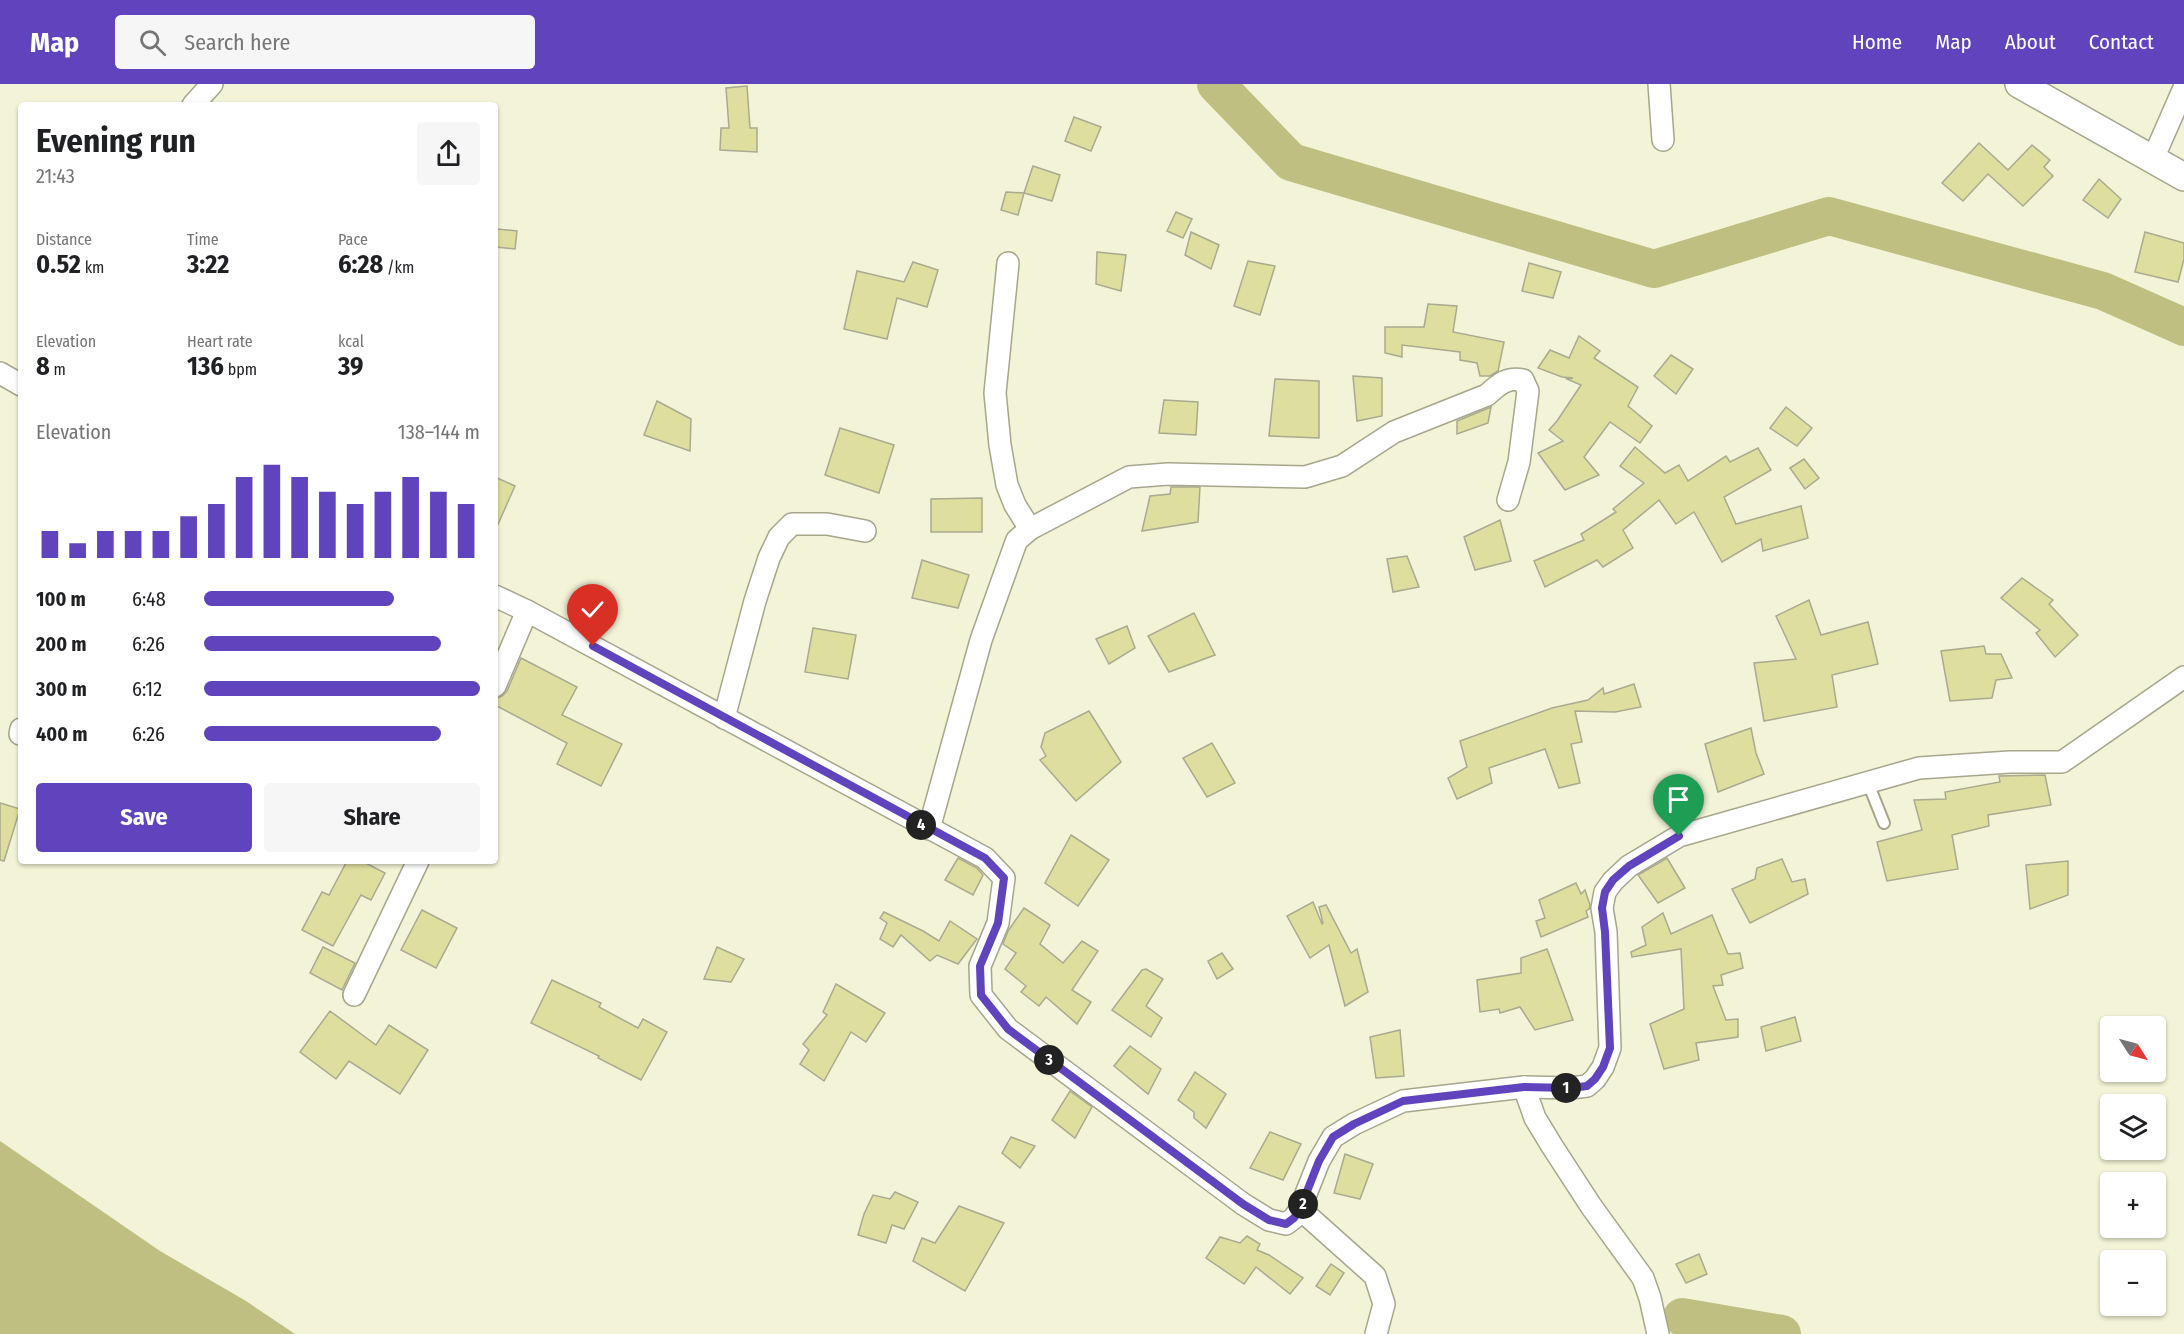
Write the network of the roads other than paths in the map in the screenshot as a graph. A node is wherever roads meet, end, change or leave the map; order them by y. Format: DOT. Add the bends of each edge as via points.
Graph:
graph roads {
  1 [pos="212,84"];
  2 [pos="1659,84"];
  3 [pos="2020,85"];
  4 [pos="2184,88"];
  5 [pos="196,102"];
  6 [pos="1662,140"];
  7 [pos="2152,160"];
  8 [pos="2184,177"];
  9 [pos="1008,263"];
  10 [pos="0,373"];
  11 [pos="18,383"];
  12 [pos="1508,500"];
  13 [pos="1030,528"];
  14 [pos="865,531"];
  15 [pos="498,597"];
  16 [pos="527,611"];
  17 [pos="2184,677"];
  18 [pos="498,679"];
  19 [pos="724,718"];
  20 [pos="1868,783"];
  21 [pos="1884,823"];
  22 [pos="929,829"];
  23 [pos="417,864"];
  24 [pos="354,995"];
  25 [pos="1524,1087"];
  26 [pos="1300,1209"];
  27 [pos="1376,1334"];
  28 [pos="1658,1334"];
  1 -- 5 [label="street"];
  2 -- 6 [label="street"];
  3 -- 7 [label="street"];
  4 -- 7 [label="street"];
  7 -- 8 [label="street"];
  9 -- 13 [label="street" via="995,393 1007,485"];
  10 -- 11 [label="street"];
  12 -- 13 [label="street" via="1519,462 1528,391 1523,380 1512,378 1487,394 1394,432 1342,466 1305,477 1129,477"];
  13 -- 22 [label="street" via="1017,540 981,640"];
  14 -- 19 [label="street" via="792,524 778,537 754,601"];
  15 -- 16 [label="street"];
  16 -- 18 [label="street"];
  16 -- 19 [label="street"];
  17 -- 20 [label="street" via="2062,762 1919,768"];
  19 -- 22 [label="street"];
  20 -- 21 [label="lane"];
  20 -- 25 [label="street" via="1679,836 1613,880 1605,892 1602,908 1610,1022 1610,1048 1603,1067 1587,1086"];
  22 -- 26 [label="street" via="985,858 1004,878 998,923 980,966 981,995 1008,1029 1243,1204 1269,1220 1286,1224"];
  23 -- 24 [label="street"];
  25 -- 26 [label="street" via="1403,1101 1354,1124 1333,1137"];
  25 -- 28 [label="street" via="1535,1118 1552,1146 1643,1278"];
  26 -- 27 [label="street" via="1375,1276 1384,1304"];
}
